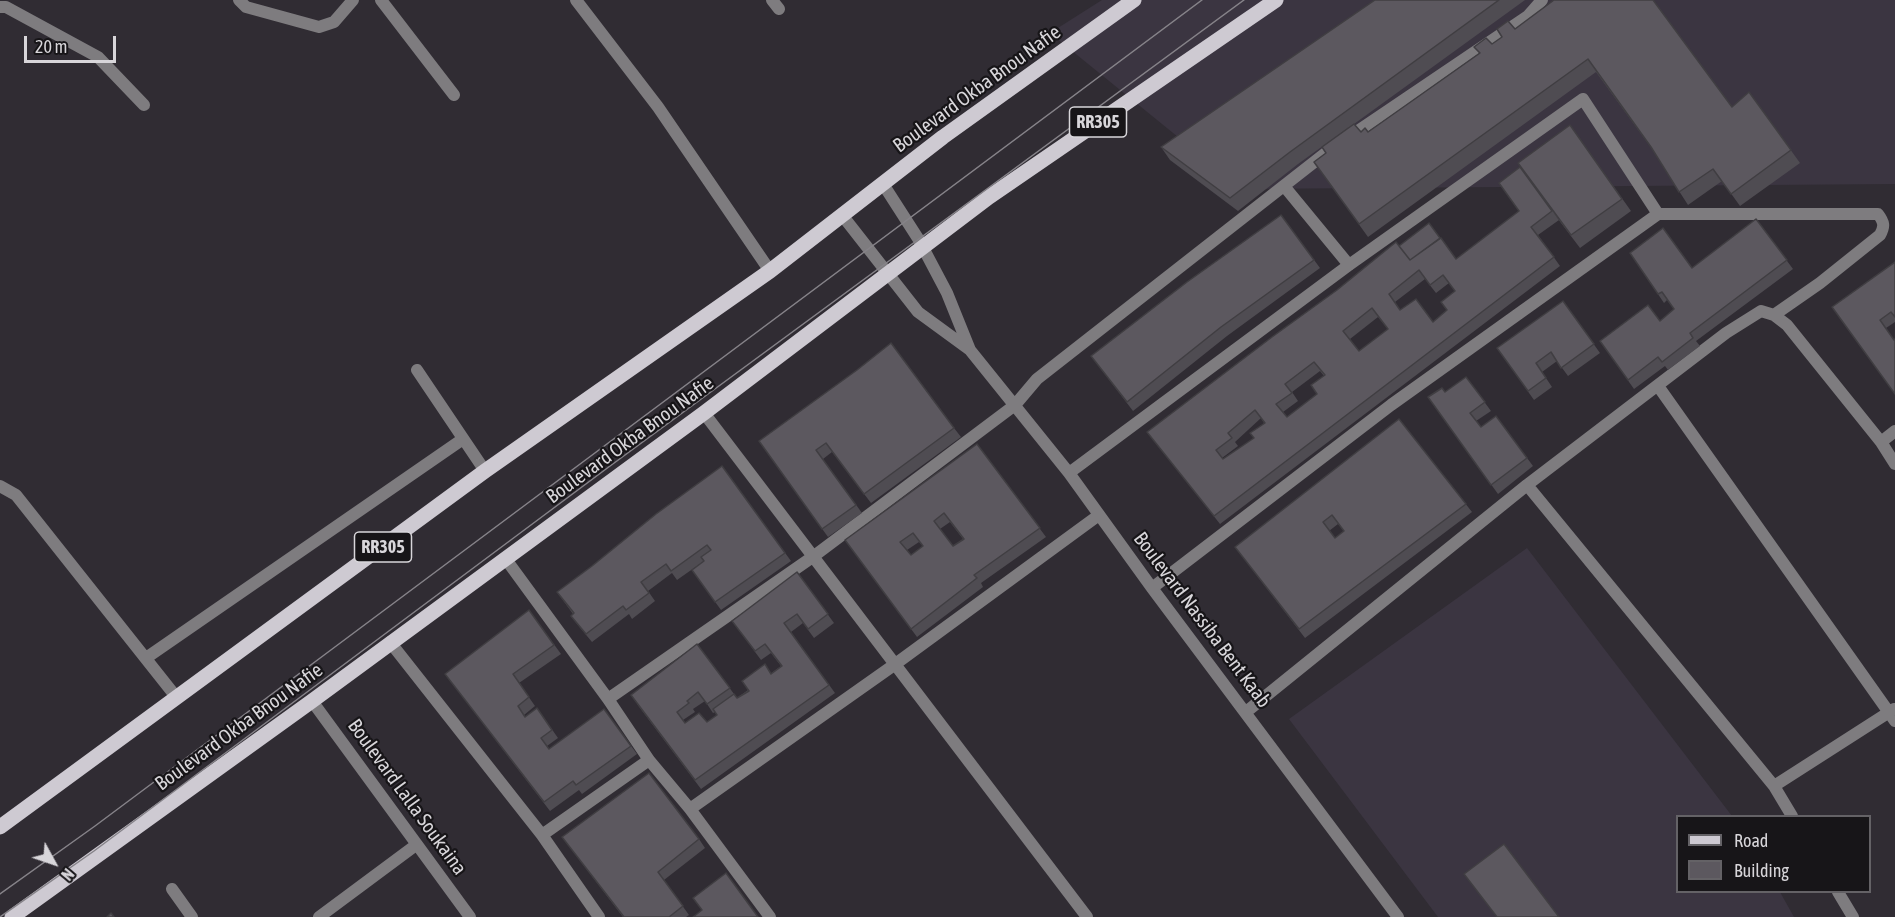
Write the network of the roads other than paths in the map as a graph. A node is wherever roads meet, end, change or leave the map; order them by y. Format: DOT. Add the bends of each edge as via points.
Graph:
graph roads {
  1 [pos="239,0"];
  2 [pos="353,0"];
  3 [pos="381,0"];
  4 [pos="576,0"];
  5 [pos="1134,0"];
  6 [pos="1276,0"];
  7 [pos="1542,0"];
  8 [pos="0,7"];
  9 [pos="454,95"];
  10 [pos="144,105"];
  11 [pos="884,184"];
  12 [pos="1284,186"];
  13 [pos="1658,214"];
  14 [pos="842,215"];
  15 [pos="924,248"];
  16 [pos="1350,265"];
  17 [pos="770,271"];
  18 [pos="888,274"];
  19 [pos="1774,315"];
  20 [pos="970,350"];
  21 [pos="417,370"];
  22 [pos="1658,386"];
  23 [pos="1015,405"];
  24 [pos="704,413"];
  25 [pos="1895,431"];
  26 [pos="463,439"];
  27 [pos="1881,442"];
  28 [pos="1895,464"];
  29 [pos="485,471"];
  30 [pos="1069,473"];
  31 [pos="1527,485"];
  32 [pos="0,486"];
  33 [pos="1099,515"];
  34 [pos="814,556"];
  35 [pos="505,558"];
  36 [pos="1152,588"];
  37 [pos="390,642"];
  38 [pos="146,658"];
  39 [pos="894,665"];
  40 [pos="177,698"];
  41 [pos="608,699"];
  42 [pos="312,701"];
  43 [pos="1246,712"];
  44 [pos="1893,714"];
  45 [pos="649,760"];
  46 [pos="1774,786"];
  47 [pos="690,809"];
  48 [pos="1791,815"];
  49 [pos="0,826"];
  50 [pos="542,835"];
  51 [pos="416,845"];
  52 [pos="172,889"];
  53 [pos="1839,893"];
  54 [pos="30,912"];
  55 [pos="12,917"];
  56 [pos="192,917"];
  57 [pos="319,917"];
  58 [pos="470,917"];
  59 [pos="599,917"];
  60 [pos="770,917"];
  61 [pos="1088,917"];
  62 [pos="1398,917"];
  63 [pos="1854,917"];
  1 -- 2 [label="street" via="246,7 319,27 334,22"];
  3 -- 9 [label="street"];
  4 -- 17 [label="street" via="658,107"];
  5 -- 11 [label="main road, Boulevard Okba Bnou Nafie / RR305"];
  6 -- 15 [label="main road, Boulevard Okba Bnou Nafie / RR305" via="989,197"];
  7 -- 12 [label="street" via="1528,16"];
  8 -- 10 [label="street" via="98,57"];
  11 -- 14 [label="main road, Boulevard Okba Bnou Nafie / RR305"];
  11 -- 15 [label="street, Boulevard Nassiba Bent Kaab"];
  12 -- 16 [label="street"];
  12 -- 23 [label="street" via="1038,379"];
  13 -- 16 [label="street" via="1583,99"];
  13 -- 19 [label="street" via="1878,214 1884,221 1880,235"];
  13 -- 36 [label="street" via="1391,405"];
  14 -- 17 [label="main road, Boulevard Okba Bnou Nafie / RR305"];
  14 -- 18 [label="street, Boulevard Nassiba Bent Kaab"];
  15 -- 18 [label="main road, Boulevard Okba Bnou Nafie / RR305"];
  15 -- 20 [label="street, Boulevard Nassiba Bent Kaab"];
  16 -- 30 [label="street"];
  17 -- 29 [label="main road, Boulevard Okba Bnou Nafie / RR305"];
  18 -- 20 [label="street, Boulevard Nassiba Bent Kaab" via="918,312"];
  18 -- 24 [label="main road, Boulevard Okba Bnou Nafie / RR305"];
  19 -- 22 [label="street" via="1761,311 1746,320"];
  19 -- 27 [label="street" via="1787,325"];
  20 -- 23 [label="street, Boulevard Nassiba Bent Kaab"];
  21 -- 26 [label="street"];
  22 -- 31 [label="street"];
  22 -- 44 [label="street"];
  23 -- 30 [label="street, Boulevard Nassiba Bent Kaab"];
  23 -- 34 [label="street"];
  24 -- 34 [label="street"];
  24 -- 35 [label="main road, Boulevard Okba Bnou Nafie / RR305"];
  25 -- 27 [label="street"];
  26 -- 29 [label="street"];
  26 -- 38 [label="street"];
  27 -- 28 [label="street"];
  29 -- 40 [label="main road, Boulevard Okba Bnou Nafie / RR305"];
  30 -- 33 [label="street, Boulevard Nassiba Bent Kaab"];
  31 -- 43 [label="street"];
  31 -- 46 [label="street"];
  32 -- 38 [label="street" via="16,495"];
  33 -- 36 [label="street, Boulevard Nassiba Bent Kaab"];
  33 -- 39 [label="street"];
  34 -- 39 [label="street"];
  34 -- 41 [label="street"];
  35 -- 37 [label="main road, Boulevard Okba Bnou Nafie / RR305"];
  35 -- 41 [label="street"];
  36 -- 43 [label="street, Boulevard Nassiba Bent Kaab"];
  37 -- 42 [label="main road, Boulevard Okba Bnou Nafie / RR305"];
  37 -- 50 [label="street"];
  38 -- 40 [label="street"];
  39 -- 47 [label="street"];
  39 -- 61 [label="street"];
  40 -- 49 [label="main road, Boulevard Okba Bnou Nafie / RR305"];
  41 -- 45 [label="street"];
  42 -- 51 [label="street, Boulevard Lalla Soukaina"];
  42 -- 54 [label="main road, Boulevard Okba Bnou Nafie / RR305"];
  43 -- 62 [label="street, Boulevard Nassiba Bent Kaab"];
  44 -- 46 [label="street"];
  45 -- 47 [label="street"];
  45 -- 50 [label="street"];
  46 -- 48 [label="street"];
  47 -- 60 [label="street"];
  50 -- 59 [label="street"];
  51 -- 57 [label="street"];
  51 -- 58 [label="street, Boulevard Lalla Soukaina"];
  52 -- 56 [label="street"];
  53 -- 63 [label="street"];
  54 -- 55 [label="main road, Boulevard Okba Bnou Nafie / RR305"];
}
